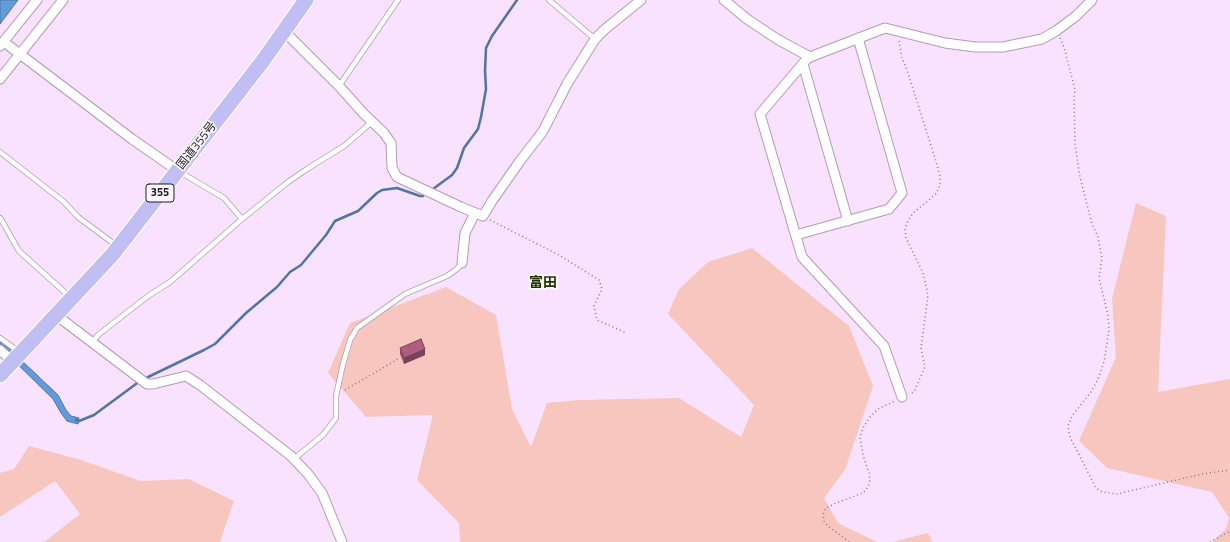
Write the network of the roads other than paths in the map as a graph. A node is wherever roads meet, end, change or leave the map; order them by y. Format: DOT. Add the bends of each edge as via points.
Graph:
graph roads {
  1 [pos="37,0"];
  2 [pos="63,0"];
  3 [pos="306,0"];
  4 [pos="398,0"];
  5 [pos="549,0"];
  6 [pos="641,0"];
  7 [pos="724,0"];
  8 [pos="1092,0"];
  9 [pos="285,32"];
  10 [pos="858,38"];
  11 [pos="595,40"];
  12 [pos="2,44"];
  13 [pos="20,54"];
  14 [pos="810,57"];
  15 [pos="803,64"];
  16 [pos="0,79"];
  17 [pos="339,86"];
  18 [pos="372,121"];
  19 [pos="0,152"];
  20 [pos="178,170"];
  21 [pos="479,214"];
  22 [pos="0,218"];
  23 [pos="242,219"];
  24 [pos="848,221"];
  25 [pos="796,235"];
  26 [pos="118,247"];
  27 [pos="462,263"];
  28 [pos="72,299"];
  29 [pos="56,315"];
  30 [pos="0,338"];
  31 [pos="92,342"];
  32 [pos="0,350"];
  33 [pos="16,357"];
  34 [pos="0,375"];
  35 [pos="902,397"];
  36 [pos="294,459"];
  37 [pos="342,542"];
  1 -- 12 [label="street"];
  2 -- 13 [label="street"];
  3 -- 9 [label="highway, 国道355号 / 355"];
  4 -- 17 [label="lane"];
  5 -- 11 [label="lane"];
  6 -- 11 [label="street"];
  7 -- 14 [label="street" via="777,39"];
  8 -- 10 [label="street" via="1056,31 1042,38 1003,47 945,43 885,28"];
  9 -- 17 [label="street"];
  9 -- 20 [label="highway, 国道355号 / 355"];
  10 -- 14 [label="street"];
  10 -- 24 [label="street" via="902,193 889,210"];
  11 -- 21 [label="street" via="567,84 543,131 492,201"];
  12 -- 13 [label="street"];
  13 -- 16 [label="street"];
  13 -- 20 [label="street" via="132,140"];
  14 -- 15 [label="street"];
  15 -- 24 [label="street"];
  15 -- 25 [label="street" via="760,114"];
  17 -- 18 [label="street"];
  18 -- 21 [label="street" via="391,142 392,168 397,178"];
  18 -- 23 [label="lane" via="344,146 307,169"];
  19 -- 26 [label="lane"];
  20 -- 23 [label="lane" via="224,198"];
  20 -- 26 [label="highway, 国道355号 / 355"];
  21 -- 27 [label="street" via="465,233"];
  22 -- 28 [label="lane" via="19,251"];
  23 -- 31 [label="lane" via="170,282 148,296"];
  24 -- 25 [label="street"];
  25 -- 35 [label="street" via="802,257 884,346"];
  26 -- 28 [label="highway, 国道355号 / 355"];
  27 -- 36 [label="lane" via="447,276 405,294 357,328 350,340 343,364 336,396 336,418 323,435"];
  28 -- 29 [label="highway, 国道355号 / 355"];
  29 -- 31 [label="street"];
  29 -- 33 [label="highway, 国道355号 / 355"];
  30 -- 33 [label="lane"];
  31 -- 36 [label="street" via="147,384 186,376"];
  32 -- 33 [label="street"];
  33 -- 34 [label="highway, 国道355号 / 355"];
  36 -- 37 [label="street" via="322,493"];
}
